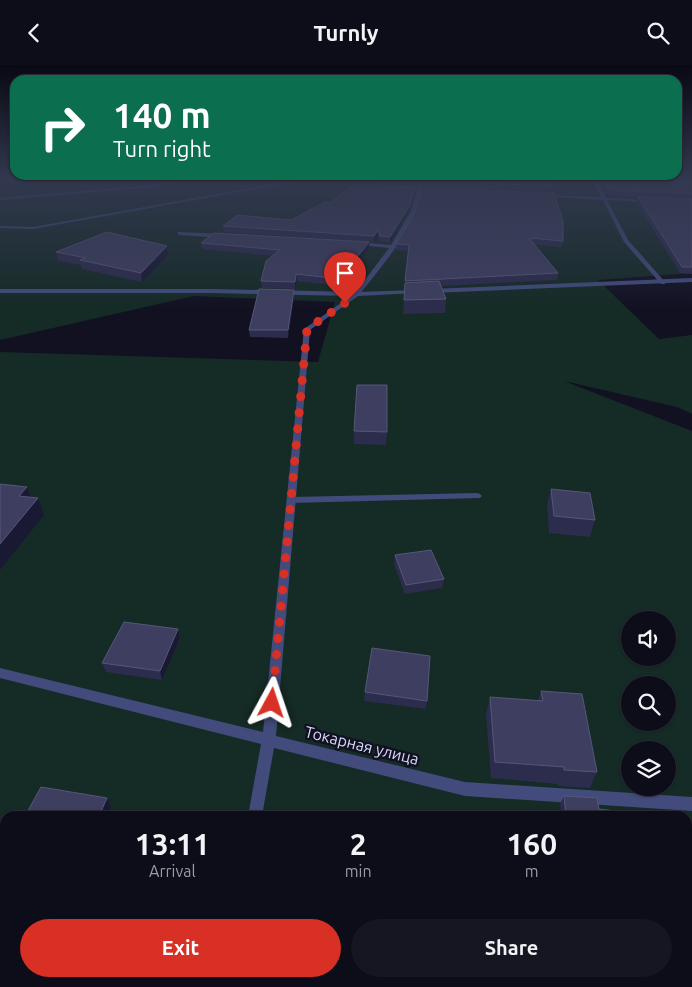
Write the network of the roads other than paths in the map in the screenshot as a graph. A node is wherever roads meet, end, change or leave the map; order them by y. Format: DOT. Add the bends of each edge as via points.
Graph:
graph roads {
  1 [pos="66,222"];
  2 [pos="408,222"];
  3 [pos="616,222"];
  4 [pos="0,227"];
  5 [pos="179,233"];
  6 [pos="227,236"];
  7 [pos="353,244"];
  8 [pos="392,247"];
  9 [pos="692,281"];
  10 [pos="663,283"];
  11 [pos="0,291"];
  12 [pos="358,294"];
  13 [pos="477,496"];
  14 [pos="291,500"];
  15 [pos="0,673"];
  16 [pos="269,740"];
  17 [pos="692,804"];
  18 [pos="256,811"];
  1 -- 4 [label="street" via="32,228"];
  2 -- 8 [label="street"];
  3 -- 10 [label="street" via="626,241"];
  5 -- 6 [label="street"];
  7 -- 8 [label="street"];
  8 -- 12 [label="street"];
  9 -- 10 [label="street"];
  10 -- 12 [label="street"];
  11 -- 12 [label="street"];
  12 -- 14 [label="street" via="307,329"];
  13 -- 14 [label="street"];
  14 -- 16 [label="street"];
  15 -- 16 [label="street, Токарная улица"];
  16 -- 17 [label="street, Токарная улица" via="465,789"];
  16 -- 18 [label="street"];
}
